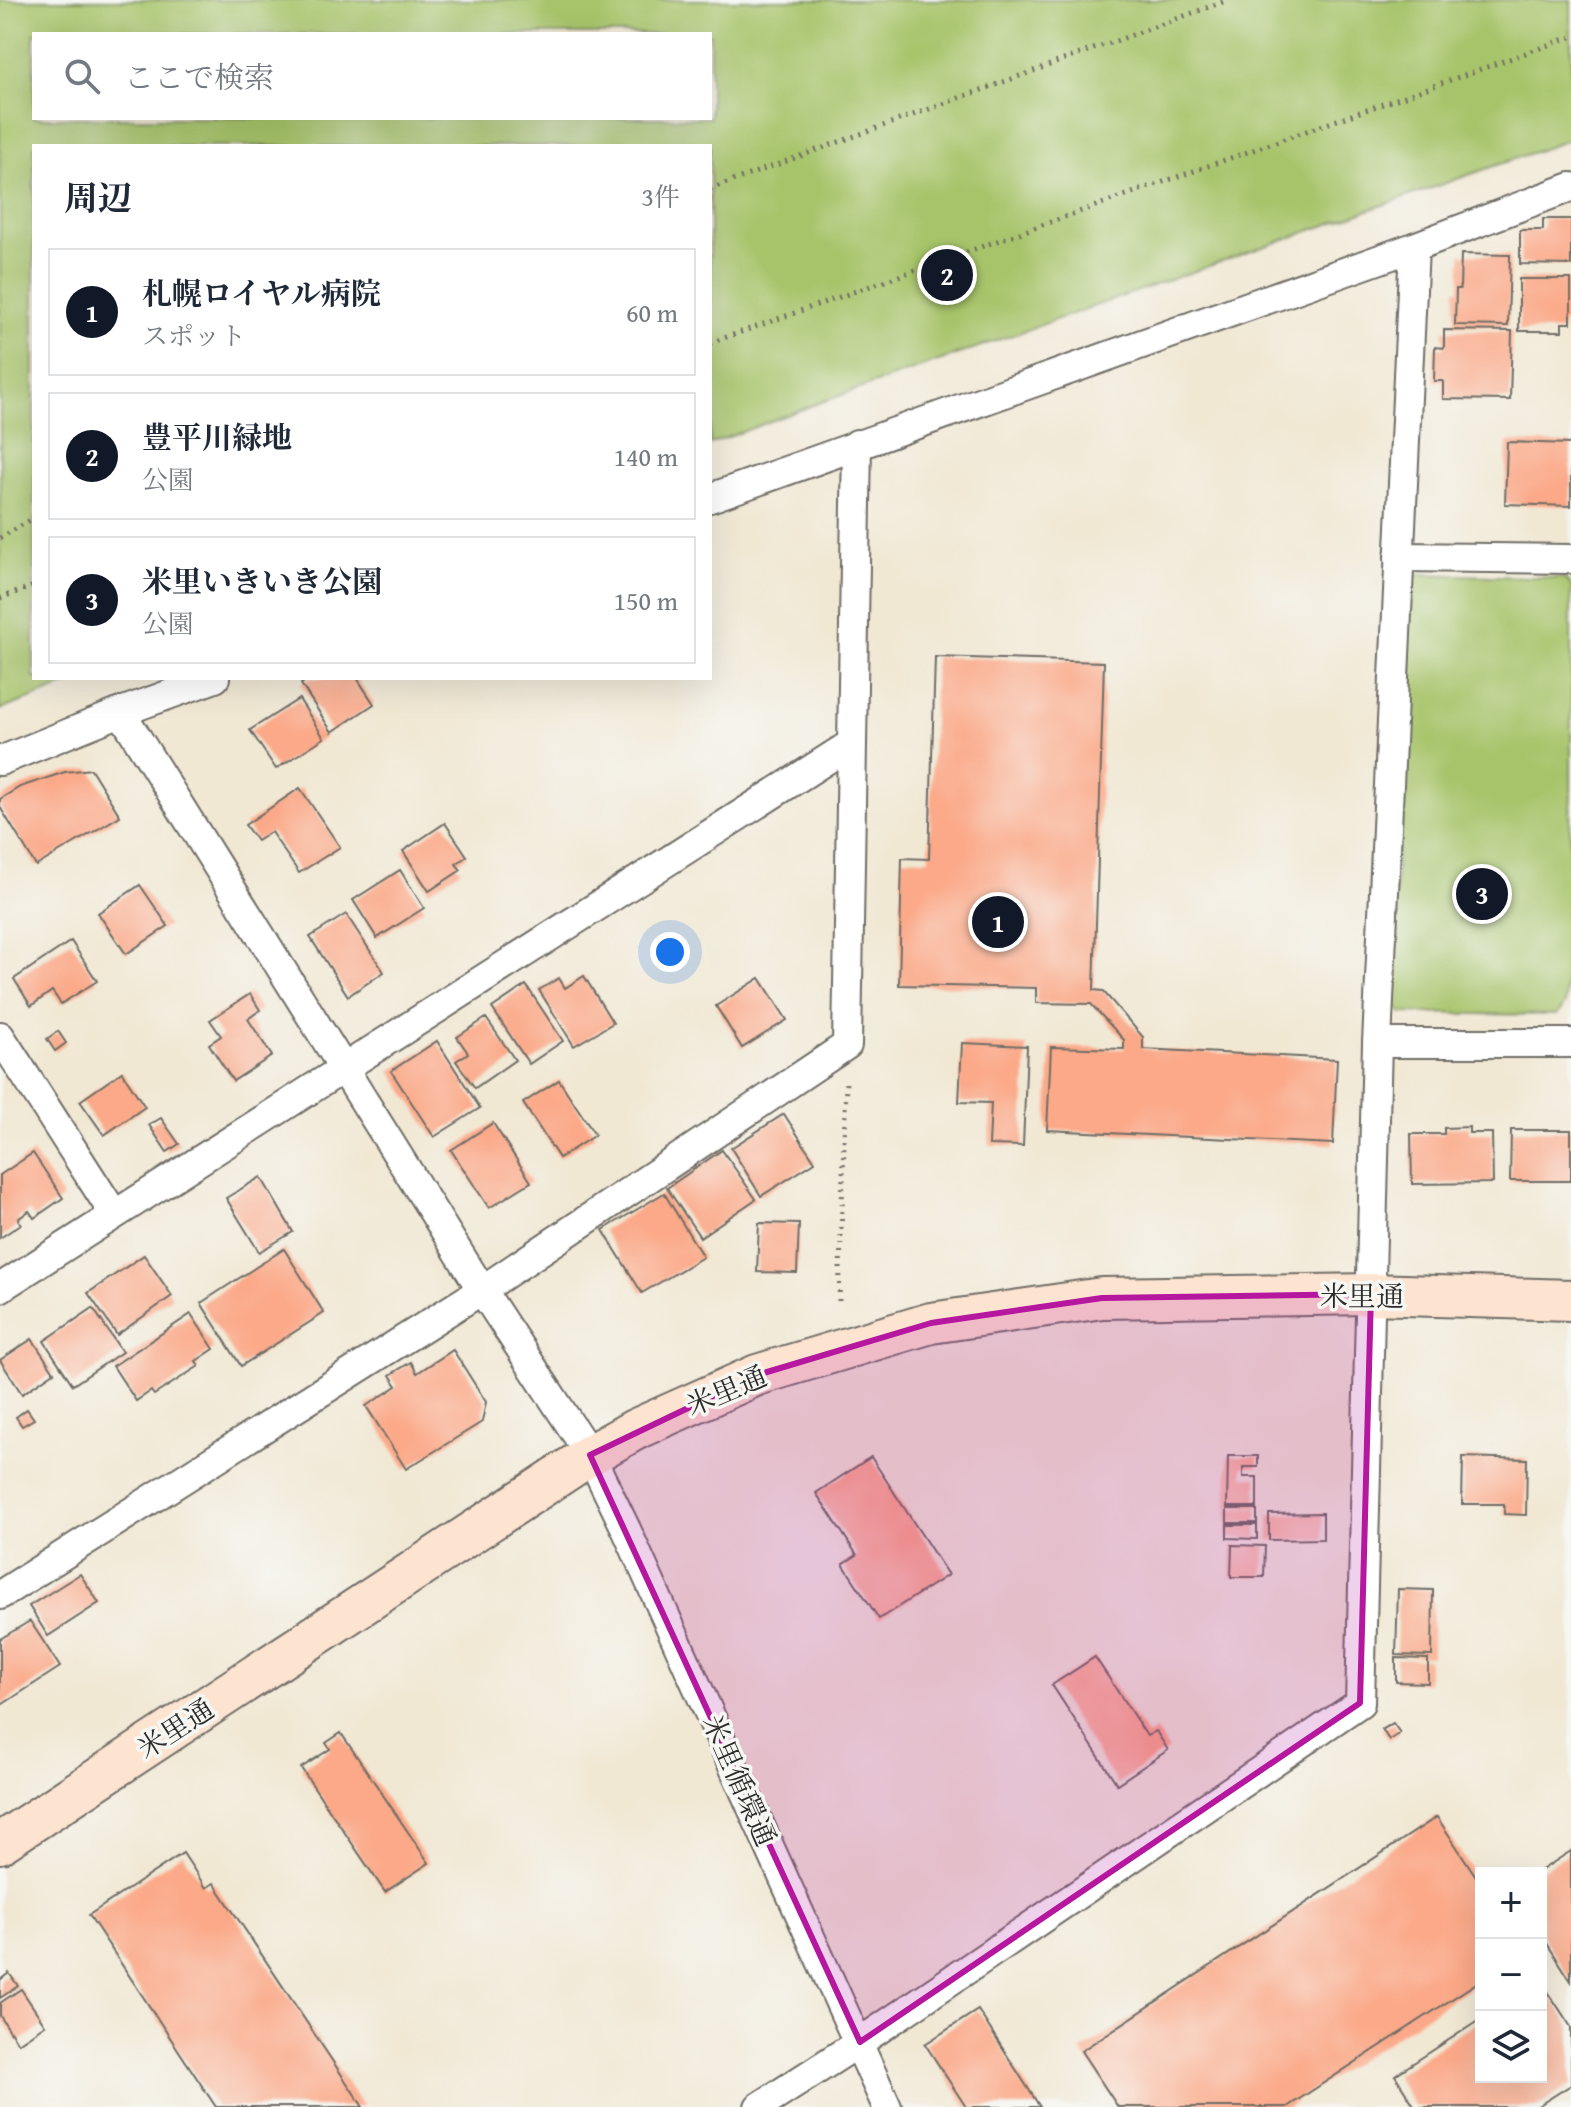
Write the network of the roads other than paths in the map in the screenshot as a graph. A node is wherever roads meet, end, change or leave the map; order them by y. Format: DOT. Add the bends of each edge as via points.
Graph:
graph roads {
  1 [pos="1571,187"];
  2 [pos="1414,247"];
  3 [pos="857,444"];
  4 [pos="712,497"];
  5 [pos="1399,557"];
  6 [pos="1571,559"];
  7 [pos="209,680"];
  8 [pos="121,712"];
  9 [pos="851,744"];
  10 [pos="0,761"];
  11 [pos="0,1036"];
  12 [pos="1377,1043"];
  13 [pos="1571,1043"];
  14 [pos="343,1068"];
  15 [pos="114,1214"];
  16 [pos="0,1288"];
  17 [pos="482,1290"];
  18 [pos="1371,1294"];
  19 [pos="1571,1300"];
  20 [pos="590,1455"];
  21 [pos="0,1595"];
  22 [pos="0,1843"];
  23 [pos="860,2042"];
  24 [pos="759,2107"];
  25 [pos="887,2107"];
  1 -- 2 [label="street"];
  2 -- 3 [label="street"];
  2 -- 5 [label="street"];
  3 -- 4 [label="street"];
  3 -- 9 [label="street"];
  5 -- 6 [label="street"];
  5 -- 12 [label="street"];
  7 -- 8 [label="street"];
  8 -- 10 [label="street"];
  8 -- 14 [label="street, 米里循環通"];
  9 -- 14 [label="street"];
  9 -- 17 [label="street" via="847,1045"];
  11 -- 15 [label="street"];
  12 -- 13 [label="street"];
  12 -- 18 [label="street"];
  14 -- 15 [label="street"];
  14 -- 17 [label="street, 米里循環通"];
  15 -- 16 [label="street"];
  17 -- 20 [label="street, 米里循環通"];
  17 -- 21 [label="street"];
  18 -- 19 [label="street, 米里通"];
  18 -- 20 [label="street, 米里通" via="1102,1298 931,1323 757,1375"];
  18 -- 23 [label="street" via="1360,1703"];
  20 -- 22 [label="street, 米里通"];
  20 -- 23 [label="street, 米里循環通"];
  23 -- 24 [label="street"];
  23 -- 25 [label="street, 米里循環通"];
}
